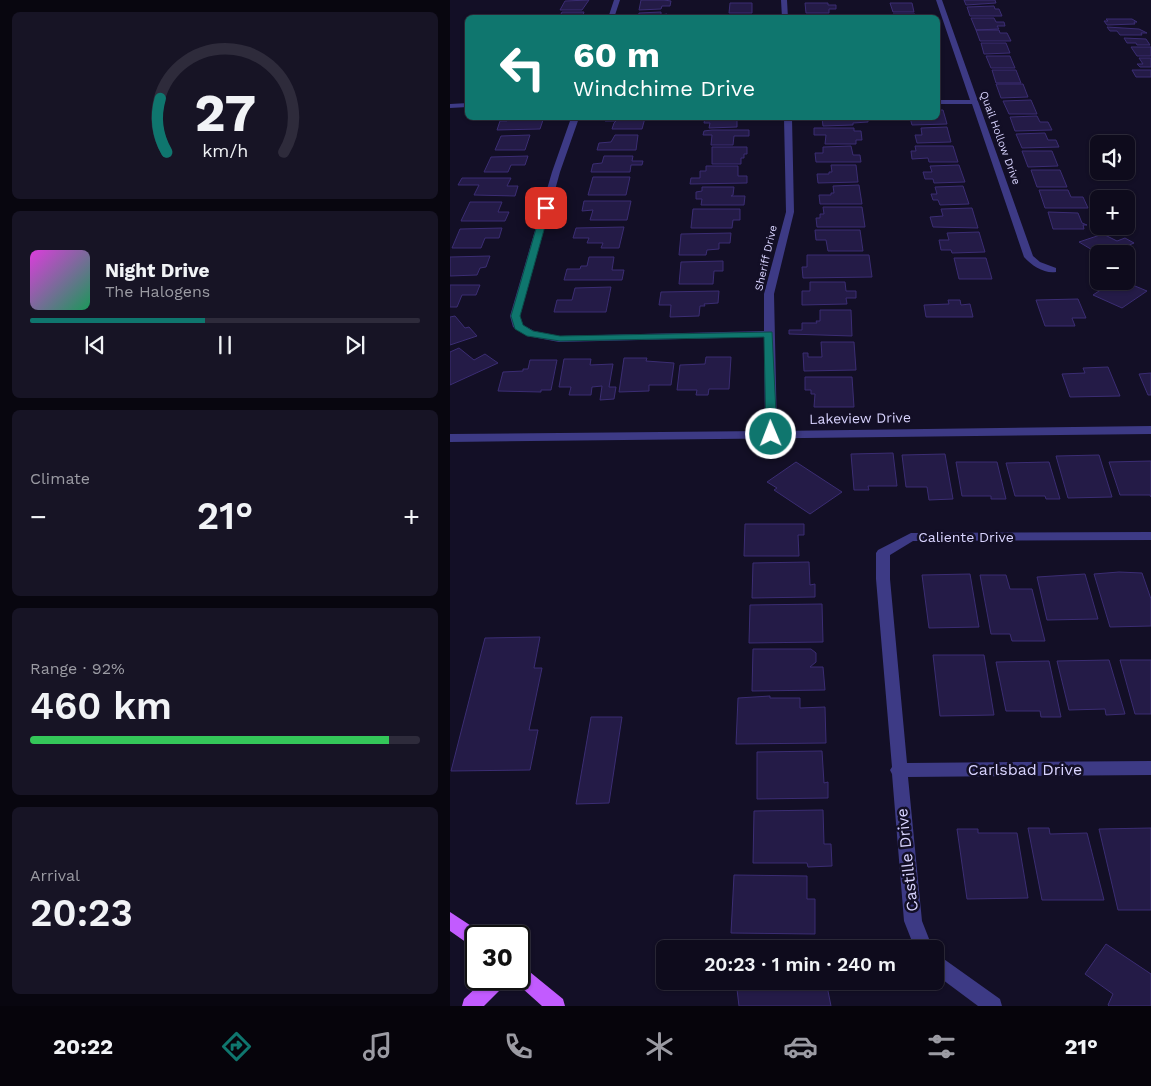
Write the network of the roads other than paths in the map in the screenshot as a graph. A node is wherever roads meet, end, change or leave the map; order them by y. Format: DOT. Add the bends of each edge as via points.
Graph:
graph roads {
  1 [pos="617,0"];
  2 [pos="784,0"];
  3 [pos="939,0"];
  4 [pos="613,15"];
  5 [pos="785,15"];
  6 [pos="940,102"];
  7 [pos="975,102"];
  8 [pos="465,105"];
  9 [pos="450,106"];
  10 [pos="574,120"];
  11 [pos="788,120"];
  12 [pos="1054,270"];
  13 [pos="769,334"];
  14 [pos="1151,430"];
  15 [pos="771,434"];
  16 [pos="450,438"];
  17 [pos="1151,536"];
  18 [pos="1151,768"];
  19 [pos="898,770"];
  20 [pos="450,920"];
  21 [pos="465,931"];
  22 [pos="920,940"];
  23 [pos="944,971"];
  24 [pos="530,984"];
  25 [pos="487,990"];
  26 [pos="471,1006"];
  27 [pos="556,1006"];
  28 [pos="993,1006"];
  1 -- 4 [label="street"];
  2 -- 5 [label="street"];
  3 -- 7 [label="street, Quail Hollow Drive"];
  6 -- 7 [label="street"];
  7 -- 12 [label="street, Quail Hollow Drive" via="1029,257 1037,264"];
  8 -- 9 [label="street"];
  10 -- 13 [label="street" via="515,316 518,327 531,334 560,338"];
  11 -- 13 [label="street, Sheriff Drive" via="790,212 769,294"];
  13 -- 15 [label="street, Sheriff Drive"];
  14 -- 15 [label="street, Lakeview Drive"];
  15 -- 16 [label="street, Lakeview Drive"];
  17 -- 19 [label="street, Caliente Drive" via="911,537 882,553"];
  18 -- 19 [label="street, Carlsbad Drive"];
  19 -- 22 [label="street, Castille Drive" via="913,922"];
  20 -- 21 [label="main road"];
  23 -- 28 [label="street"];
  24 -- 27 [label="main road"];
  25 -- 26 [label="main road"];
}
